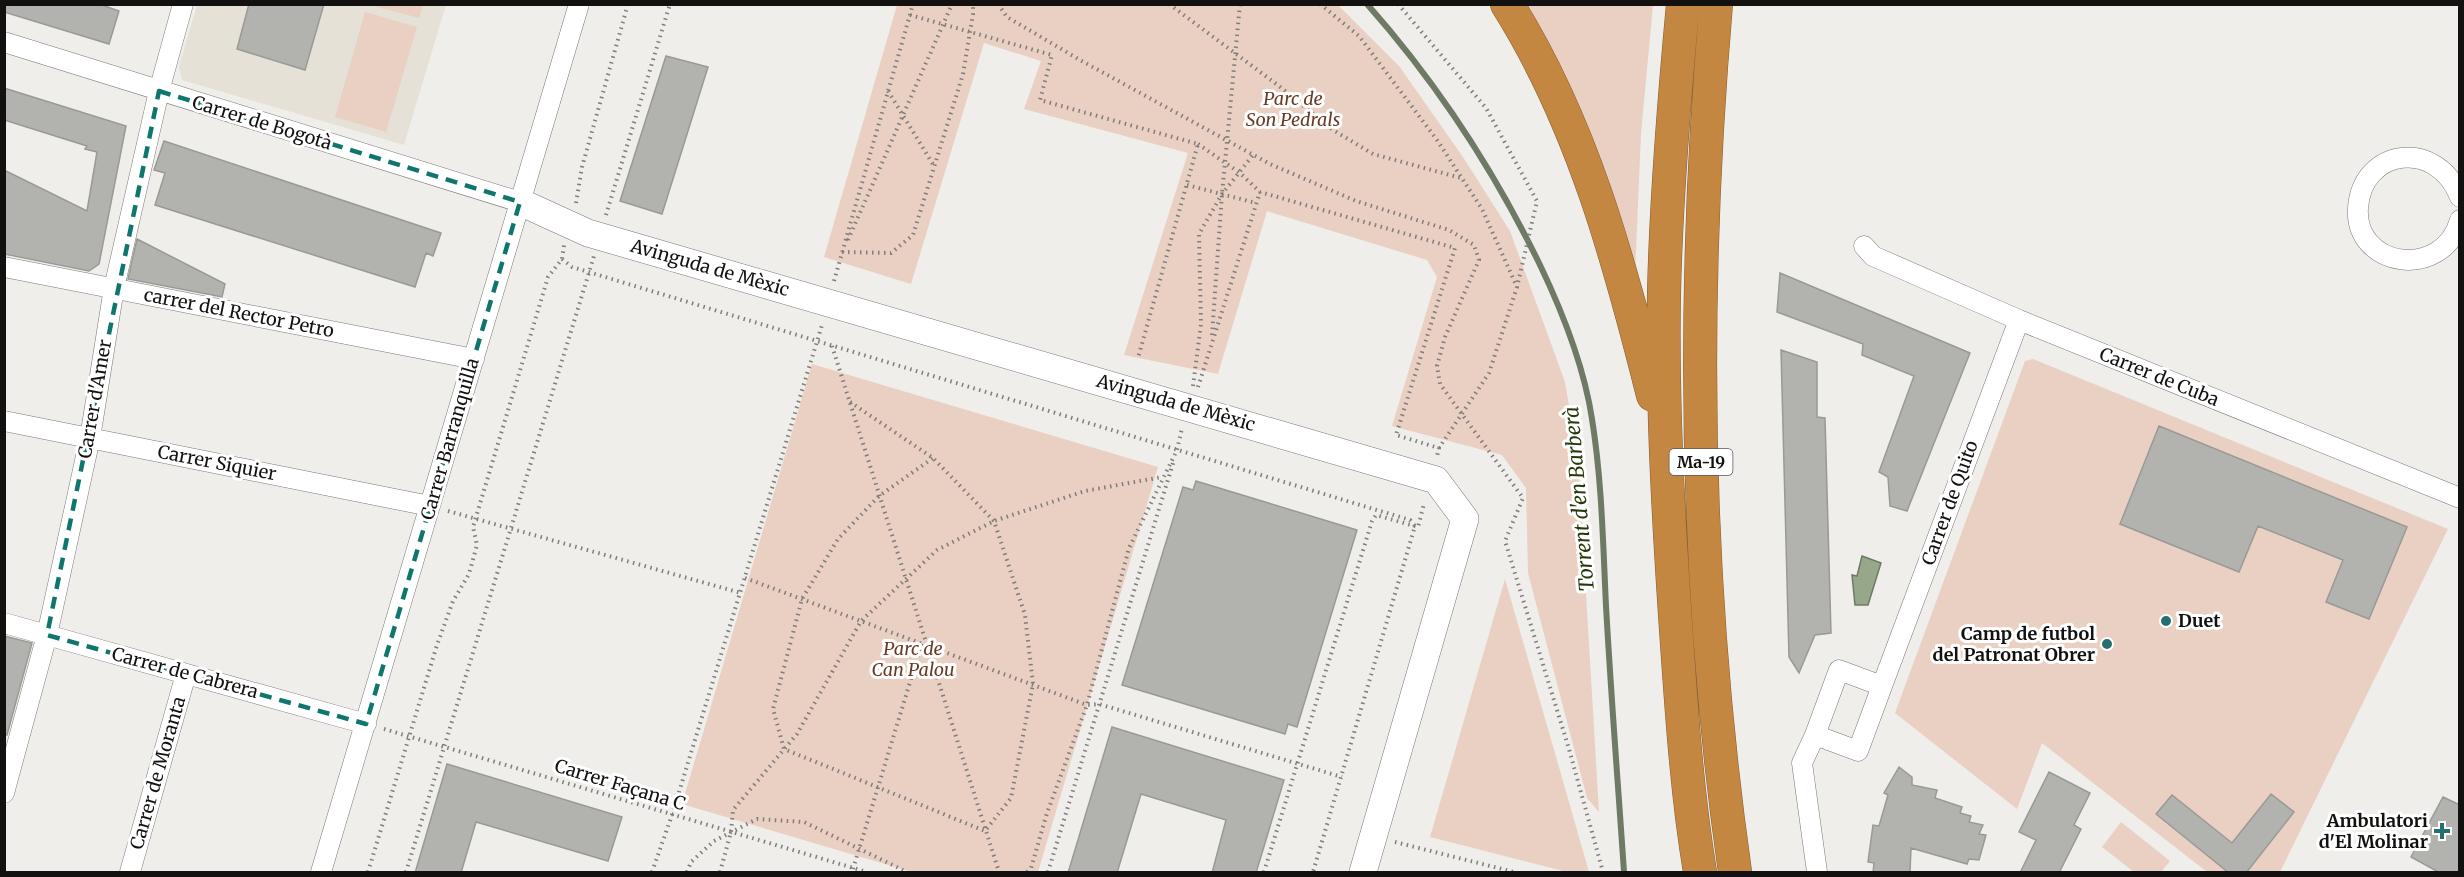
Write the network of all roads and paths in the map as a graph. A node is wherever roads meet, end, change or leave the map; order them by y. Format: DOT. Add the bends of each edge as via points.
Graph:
graph roads {
  1 [pos="183,4"];
  2 [pos="579,4"];
  3 [pos="628,4"];
  4 [pos="670,4"];
  5 [pos="913,4"];
  6 [pos="952,4"];
  7 [pos="973,4"];
  8 [pos="998,4"];
  9 [pos="1169,4"];
  10 [pos="1240,4"];
  11 [pos="1320,4"];
  12 [pos="1398,4"];
  13 [pos="1507,4"];
  14 [pos="1683,4"];
  15 [pos="1716,4"];
  16 [pos="910,15"];
  17 [pos="943,25"];
  18 [pos="970,32"];
  19 [pos="4,42"];
  20 [pos="1236,54"];
  21 [pos="159,91"];
  22 [pos="888,91"];
  23 [pos="903,115"];
  24 [pos="1229,141"];
  25 [pos="1198,144"];
  26 [pos="1253,155"];
  27 [pos="1227,164"];
  28 [pos="935,167"];
  29 [pos="1240,173"];
  30 [pos="1462,178"];
  31 [pos="1187,185"];
  32 [pos="1260,192"];
  33 [pos="1222,194"];
  34 [pos="2460,197"];
  35 [pos="520,202"];
  36 [pos="1256,203"];
  37 [pos="2460,220"];
  38 [pos="571,225"];
  39 [pos="600,236"];
  40 [pos="1864,246"];
  41 [pos="2454,248"];
  42 [pos="842,253"];
  43 [pos="562,259"];
  44 [pos="4,267"];
  45 [pos="588,272"];
  46 [pos="1517,287"];
  47 [pos="114,288"];
  48 [pos="828,303"];
  49 [pos="2019,320"];
  50 [pos="817,341"];
  51 [pos="1212,343"];
  52 [pos="832,346"];
  53 [pos="1138,358"];
  54 [pos="474,359"];
  55 [pos="850,402"];
  56 [pos="1189,407"];
  57 [pos="1461,414"];
  58 [pos="4,421"];
  59 [pos="90,438"];
  60 [pos="1666,446"];
  61 [pos="1439,448"];
  62 [pos="1177,450"];
  63 [pos="933,458"];
  64 [pos="1162,477"];
  65 [pos="1431,479"];
  66 [pos="879,496"];
  67 [pos="2460,498"];
  68 [pos="430,506"];
  69 [pos="476,519"];
  70 [pos="994,522"];
  71 [pos="1415,526"];
  72 [pos="511,529"];
  73 [pos="745,578"];
  74 [pos="906,579"];
  75 [pos="741,593"];
  76 [pos="802,599"];
  77 [pos="861,621"];
  78 [pos="4,623"];
  79 [pos="46,635"];
  80 [pos="924,644"];
  81 [pos="186,674"];
  82 [pos="1033,684"];
  83 [pos="1882,686"];
  84 [pos="1099,704"];
  85 [pos="1087,705"];
  86 [pos="366,724"];
  87 [pos="1815,735"];
  88 [pos="409,736"];
  89 [pos="444,747"];
  90 [pos="784,749"];
  91 [pos="1298,764"];
  92 [pos="1342,777"];
  93 [pos="878,787"];
  94 [pos="5,789"];
  95 [pos="672,815"];
  96 [pos="986,831"];
  97 [pos="731,832"];
  98 [pos="1374,837"];
  99 [pos="860,848"];
  100 [pos="854,868"];
  101 [pos="130,873"];
  102 [pos="321,873"];
  103 [pos="368,873"];
  104 [pos="406,873"];
  105 [pos="652,873"];
  106 [pos="687,873"];
  107 [pos="720,873"];
  108 [pos="867,873"];
  109 [pos="907,873"];
  110 [pos="999,873"];
  111 [pos="1027,873"];
  112 [pos="1048,873"];
  113 [pos="1264,873"];
  114 [pos="1313,873"];
  115 [pos="1363,873"];
  116 [pos="1514,873"];
  117 [pos="1603,873"];
  118 [pos="1700,873"];
  119 [pos="1735,873"];
  120 [pos="1817,873"];
  1 -- 21 [label="street, Carrer d'Amer"];
  2 -- 35 [label="street, Carrer Barranquilla"];
  3 -- 38 [label="path" via="582,166"];
  4 -- 39 [label="path"];
  5 -- 16 [label="path"];
  6 -- 17 [label="path"];
  7 -- 18 [label="path"];
  8 -- 24 [label="path" via="1007,17"];
  9 -- 20 [label="path"];
  10 -- 20 [label="path"];
  11 -- 30 [label="path" via="1359,36"];
  12 -- 46 [label="path" via="1486,108 1537,201"];
  13 -- 60 [label="highway" via="1561,104 1591,181 1621,272"];
  14 -- 60 [label="highway, Ma-19" via="1667,193"];
  15 -- 119 [label="highway, Ma-19" via="1699,281 1702,510 1719,738"];
  16 -- 17 [label="path"];
  16 -- 22 [label="path"];
  17 -- 18 [label="path"];
  17 -- 23 [label="path"];
  18 -- 25 [label="path" via="1052,55 1040,100"];
  18 -- 28 [label="path" via="963,74"];
  19 -- 21 [label="street, Carrer de Bogotà"];
  20 -- 24 [label="path"];
  20 -- 30 [label="path" via="1333,130 1373,154"];
  21 -- 35 [label="street, Carrer de Bogotà"];
  21 -- 47 [label="street, Carrer d'Amer"];
  22 -- 23 [label="path"];
  22 -- 42 [label="path"];
  23 -- 28 [label="path"];
  23 -- 42 [label="path"];
  24 -- 26 [label="path"];
  24 -- 27 [label="path"];
  25 -- 27 [label="path"];
  25 -- 31 [label="path"];
  26 -- 29 [label="path"];
  26 -- 57 [label="path" via="1356,201 1449,230 1474,245 1479,260 1445,337 1437,366 1440,384"];
  27 -- 29 [label="path"];
  27 -- 33 [label="path"];
  28 -- 42 [label="path" via="913,235 891,253"];
  29 -- 32 [label="path"];
  29 -- 33 [label="path"];
  30 -- 46 [label="path" via="1482,209"];
  31 -- 33 [label="path"];
  31 -- 53 [label="path"];
  32 -- 36 [label="path"];
  32 -- 61 [label="path" via="1455,248 1396,435"];
  33 -- 36 [label="path"];
  33 -- 51 [label="path"];
  33 -- 56 [label="path" via="1199,234 1202,324"];
  34 -- 41 [label="street" via="2444,170 2414,157 2382,165 2360,192 2361,227 2369,242 2383,254 2417,260"];
  35 -- 38 [label="street, Avinguda de Mèxic"];
  35 -- 54 [label="street, Carrer Barranquilla"];
  36 -- 51 [label="path"];
  37 -- 41 [label="street"];
  38 -- 39 [label="street, Avinguda de Mèxic"];
  38 -- 43 [label="path"];
  39 -- 45 [label="path"];
  39 -- 48 [label="street, Avinguda de Mèxic"];
  40 -- 49 [label="street, Carrer de Cuba" via="1874,256"];
  42 -- 48 [label="path"];
  43 -- 45 [label="path"];
  43 -- 69 [label="path" via="548,277"];
  44 -- 47 [label="street, carrer del Rector Petro"];
  45 -- 50 [label="path"];
  45 -- 72 [label="path"];
  46 -- 57 [label="path" via="1489,373"];
  47 -- 54 [label="street, carrer del Rector Petro"];
  47 -- 59 [label="street, Carrer d'Amer"];
  48 -- 50 [label="path"];
  48 -- 56 [label="street, Avinguda de Mèxic"];
  49 -- 67 [label="street, Carrer de Cuba"];
  49 -- 83 [label="street, Carrer de Quito"];
  50 -- 52 [label="path"];
  50 -- 73 [label="path"];
  51 -- 56 [label="path"];
  52 -- 55 [label="path"];
  52 -- 62 [label="path"];
  54 -- 68 [label="street, Carrer Barranquilla"];
  55 -- 63 [label="path"];
  55 -- 66 [label="path"];
  56 -- 62 [label="path"];
  56 -- 65 [label="street, Avinguda de Mèxic"];
  57 -- 61 [label="path"];
  57 -- 117 [label="path" via="1523,498 1505,541"];
  58 -- 59 [label="street, Carrer Siquier"];
  59 -- 68 [label="street, Carrer Siquier"];
  59 -- 79 [label="street, Carrer d'Amer"];
  60 -- 118 [label="highway, Ma-19" via="1678,661"];
  61 -- 65 [label="path"];
  62 -- 64 [label="path"];
  62 -- 71 [label="path" via="1410,520"];
  62 -- 84 [label="path"];
  63 -- 66 [label="path"];
  63 -- 70 [label="path"];
  64 -- 70 [label="path" via="1085,491"];
  64 -- 85 [label="path" via="1129,548"];
  65 -- 71 [label="path" via="1418,527"];
  65 -- 98 [label="street" via="1436,480 1465,519"];
  66 -- 74 [label="path"];
  66 -- 76 [label="path" via="838,539"];
  68 -- 69 [label="path"];
  68 -- 86 [label="street, Carrer Barranquilla"];
  69 -- 72 [label="path"];
  69 -- 88 [label="path" via="473,528 477,545 469,574 453,601"];
  70 -- 74 [label="path" via="937,550"];
  70 -- 82 [label="path" via="1025,615"];
  71 -- 91 [label="path" via="1376,515 1372,521"];
  71 -- 92 [label="path"];
  72 -- 75 [label="path"];
  72 -- 89 [label="path"];
  73 -- 75 [label="path"];
  73 -- 76 [label="path"];
  74 -- 77 [label="path"];
  74 -- 80 [label="path"];
  75 -- 95 [label="path"];
  76 -- 77 [label="path"];
  76 -- 90 [label="path" via="773,709"];
  77 -- 80 [label="path"];
  77 -- 90 [label="path" via="797,734"];
  78 -- 79 [label="street, Carrer de Cabrera"];
  79 -- 81 [label="street, Carrer de Cabrera"];
  79 -- 94 [label="street, Carrer d'Amer"];
  80 -- 82 [label="path"];
  80 -- 93 [label="path"];
  80 -- 96 [label="path"];
  81 -- 86 [label="street, Carrer de Cabrera"];
  81 -- 101 [label="street, Carrer de Moranta"];
  82 -- 85 [label="path"];
  82 -- 96 [label="path" via="1011,798"];
  83 -- 87 [label="street, Carrer de Quito" via="1858,751"];
  83 -- 87 [label="street" via="1839,669"];
  84 -- 85 [label="path"];
  84 -- 91 [label="path"];
  84 -- 112 [label="path"];
  85 -- 111 [label="path"];
  86 -- 88 [label="path, Carrer Façana C"];
  86 -- 102 [label="street, Carrer Barranquilla"];
  87 -- 120 [label="street" via="1802,763"];
  88 -- 89 [label="path, Carrer Façana C"];
  88 -- 103 [label="path"];
  89 -- 95 [label="path, Carrer Façana C"];
  89 -- 104 [label="path"];
  90 -- 93 [label="path"];
  90 -- 97 [label="path" via="733,810"];
  91 -- 92 [label="path"];
  91 -- 113 [label="path"];
  92 -- 114 [label="path"];
  93 -- 96 [label="path"];
  93 -- 99 [label="path"];
  95 -- 97 [label="path, Carrer Façana C"];
  95 -- 105 [label="path"];
  96 -- 110 [label="path"];
  97 -- 99 [label="path" via="757,819 804,822"];
  97 -- 100 [label="path, Carrer Façana C"];
  97 -- 106 [label="path" via="714,840 691,862"];
  97 -- 107 [label="path"];
  98 -- 115 [label="street"];
  98 -- 116 [label="path"];
  99 -- 100 [label="path"];
  99 -- 109 [label="path"];
  100 -- 108 [label="path, Carrer Façana C"];
}
